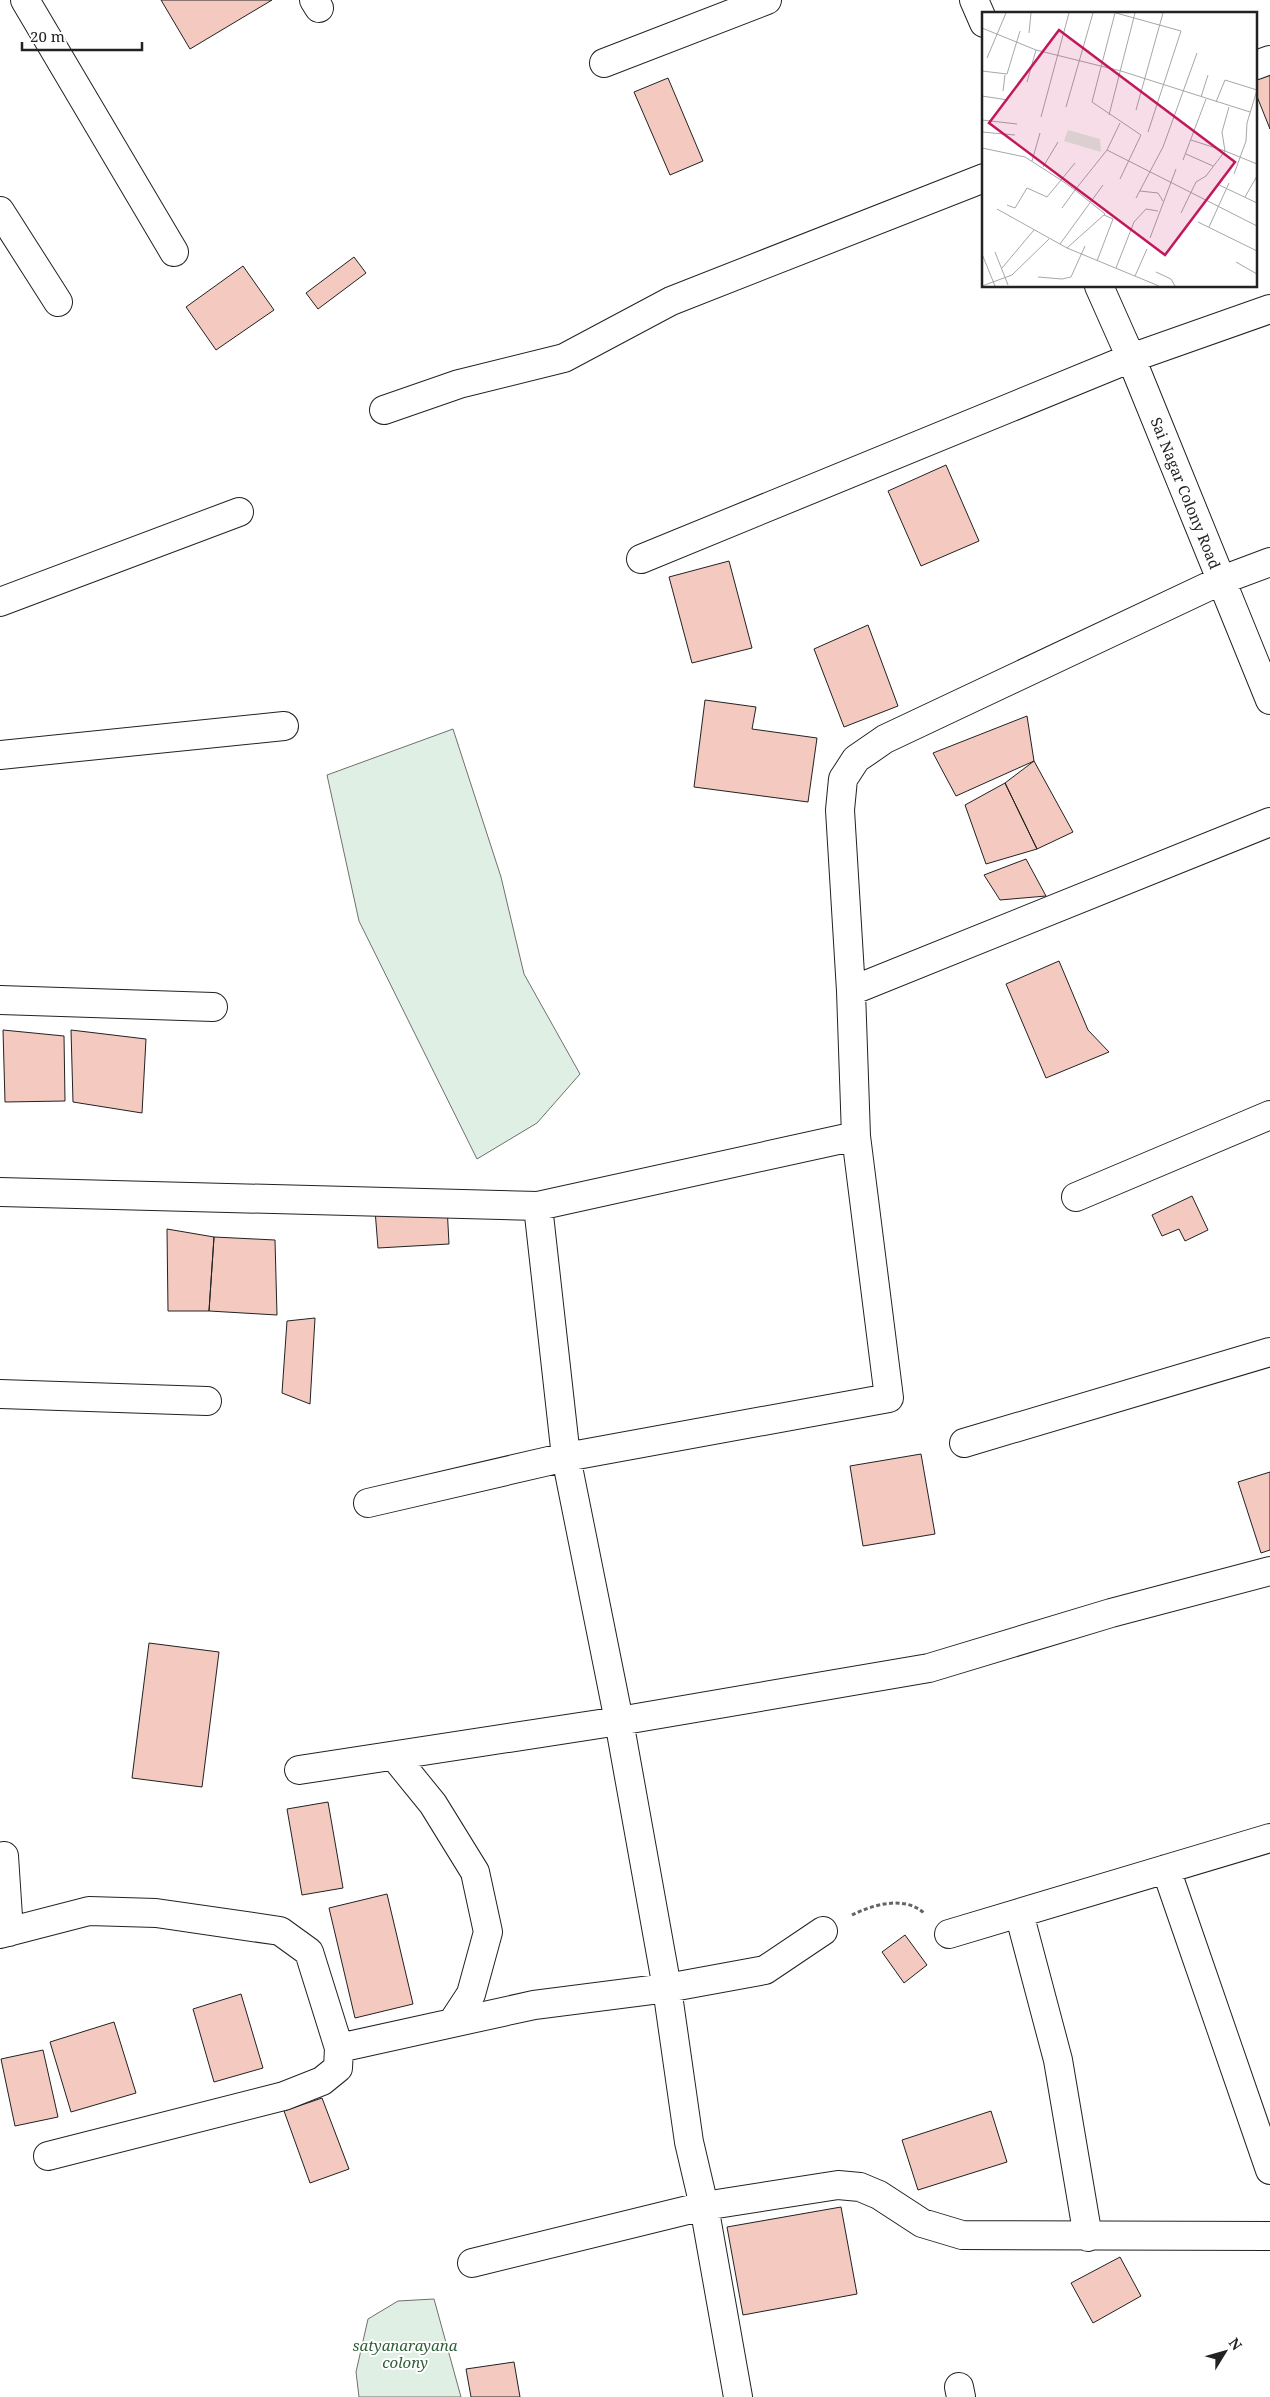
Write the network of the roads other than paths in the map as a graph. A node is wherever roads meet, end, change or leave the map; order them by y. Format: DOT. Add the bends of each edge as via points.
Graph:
graph roads {
  1 [pos="25,0"];
  2 [pos="767,0"];
  3 [pos="974,0"];
  4 [pos="982,18"];
  5 [pos="1270,60"];
  6 [pos="604,63"];
  7 [pos="1258,64"];
  8 [pos="982,179"];
  9 [pos="0,211"];
  10 [pos="174,252"];
  11 [pos="1100,288"];
  12 [pos="58,302"];
  13 [pos="1270,309"];
  14 [pos="1131,358"];
  15 [pos="384,410"];
  16 [pos="239,512"];
  17 [pos="641,559"];
  18 [pos="1270,562"];
  19 [pos="1222,580"];
  20 [pos="0,602"];
  21 [pos="1270,700"];
  22 [pos="284,726"];
  23 [pos="0,754"];
  24 [pos="1270,822"];
  25 [pos="851,991"];
  26 [pos="0,1000"];
  27 [pos="212,1007"];
  28 [pos="1270,1115"];
  29 [pos="856,1136"];
  30 [pos="0,1192"];
  31 [pos="1076,1196"];
  32 [pos="538,1206"];
  33 [pos="1270,1352"];
  34 [pos="0,1394"];
  35 [pos="207,1401"];
  36 [pos="964,1443"];
  37 [pos="566,1457"];
  38 [pos="368,1503"];
  39 [pos="1270,1571"];
  40 [pos="619,1721"];
  41 [pos="394,1756"];
  42 [pos="299,1770"];
  43 [pos="1270,1838"];
  44 [pos="4,1856"];
  45 [pos="1166,1869"];
  46 [pos="1019,1913"];
  47 [pos="823,1931"];
  48 [pos="4,1933"];
  49 [pos="949,1934"];
  50 [pos="667,1988"];
  51 [pos="452,2023"];
  52 [pos="339,2048"];
  53 [pos="48,2156"];
  54 [pos="1270,2170"];
  55 [pos="704,2206"];
  56 [pos="1270,2236"];
  57 [pos="1088,2237"];
  58 [pos="472,2263"];
  59 [pos="738,2397"];
  1 -- 10 [label="street"];
  2 -- 6 [label="street"];
  3 -- 4 [label="street"];
  5 -- 7 [label="street"];
  8 -- 15 [label="street" via="671,300 564,358 459,384"];
  9 -- 12 [label="street"];
  11 -- 14 [label="street, Sai Nagar Colony Road"];
  13 -- 14 [label="street"];
  14 -- 17 [label="street"];
  14 -- 19 [label="street, Sai Nagar Colony Road"];
  16 -- 20 [label="street"];
  18 -- 19 [label="street"];
  19 -- 21 [label="street, Sai Nagar Colony Road"];
  19 -- 25 [label="street" via="885,740 856,759 844,779 840,810"];
  22 -- 23 [label="street"];
  24 -- 25 [label="street"];
  25 -- 29 [label="street"];
  26 -- 27 [label="street"];
  28 -- 31 [label="street"];
  29 -- 32 [label="street"];
  29 -- 37 [label="street" via="889,1398"];
  30 -- 32 [label="street"];
  32 -- 37 [label="street"];
  33 -- 36 [label="street"];
  34 -- 35 [label="street"];
  37 -- 38 [label="street"];
  37 -- 40 [label="street"];
  39 -- 40 [label="street" via="1120,1611 929,1668"];
  40 -- 41 [label="street"];
  40 -- 50 [label="street"];
  41 -- 42 [label="street"];
  41 -- 51 [label="street" via="433,1804 475,1872 488,1932 471,1994"];
  43 -- 45 [label="street"];
  44 -- 48 [label="street"];
  45 -- 46 [label="street"];
  45 -- 54 [label="street"];
  46 -- 49 [label="street"];
  46 -- 57 [label="street" via="1058,2060"];
  47 -- 50 [label="street" via="765,1970"];
  48 -- 52 [label="street" via="89,1911 156,1912 280,1931 309,1952"];
  50 -- 51 [label="street" via="534,2005"];
  50 -- 55 [label="street" via="690,2142"];
  51 -- 52 [label="street"];
  52 -- 53 [label="street" via="338,2068 322,2081 284,2096"];
  55 -- 57 [label="street" via="838,2185 860,2187 879,2195 922,2223 955,2234"];
  55 -- 58 [label="street"];
  55 -- 59 [label="street"];
  56 -- 57 [label="street"];
}
